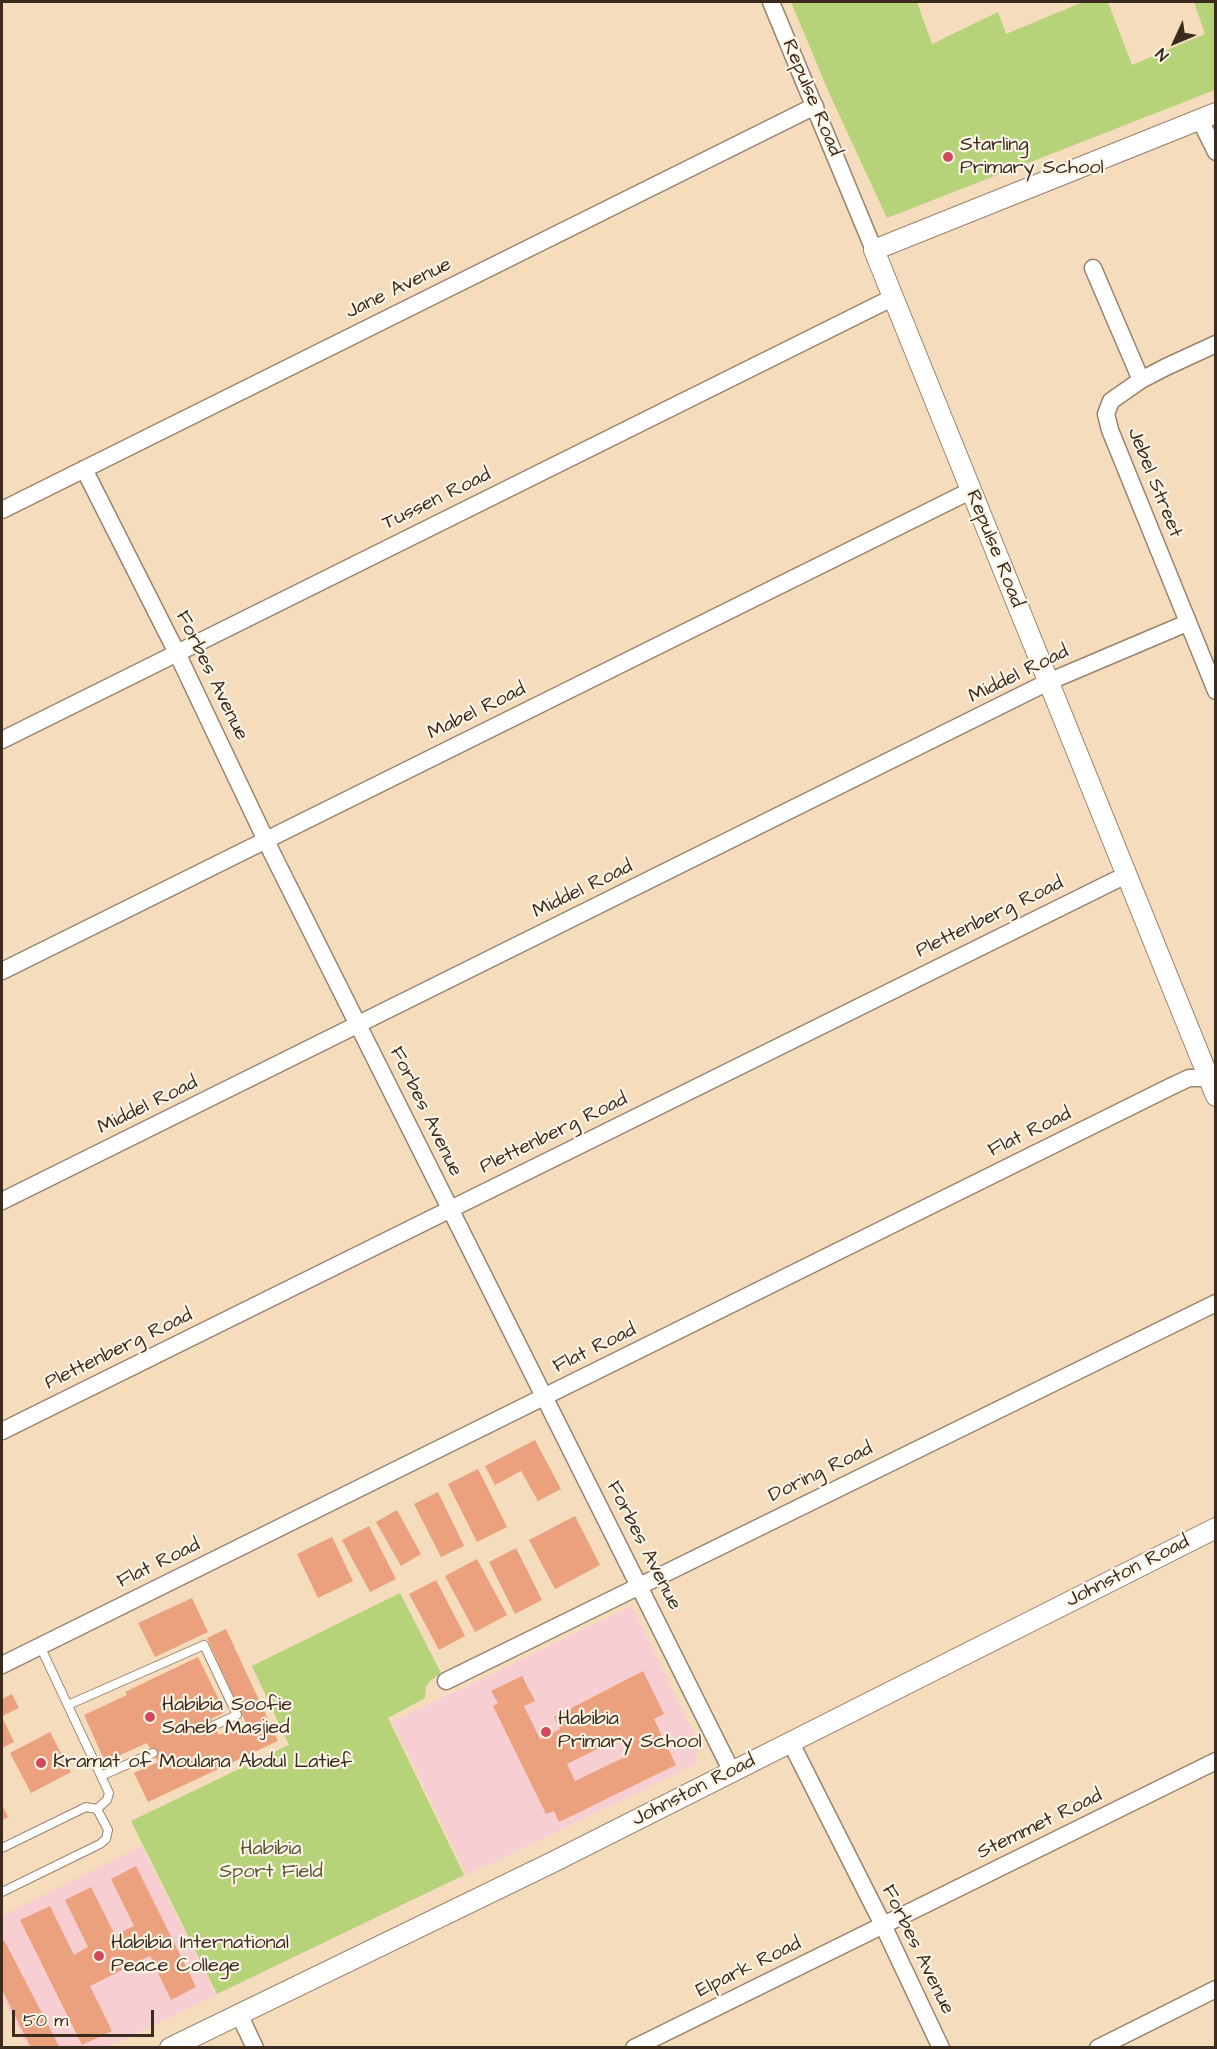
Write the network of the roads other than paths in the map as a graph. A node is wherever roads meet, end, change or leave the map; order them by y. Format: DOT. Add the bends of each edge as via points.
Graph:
graph roads {
  1 [pos="771,2"];
  2 [pos="815,106"];
  3 [pos="1208,116"];
  4 [pos="1215,152"];
  5 [pos="874,250"];
  6 [pos="1093,268"];
  7 [pos="892,298"];
  8 [pos="1215,344"];
  9 [pos="1141,380"];
  10 [pos="84,469"];
  11 [pos="970,491"];
  12 [pos="2,510"];
  13 [pos="1187,623"];
  14 [pos="177,653"];
  15 [pos="1048,682"];
  16 [pos="1215,691"];
  17 [pos="2,740"];
  18 [pos="266,840"];
  19 [pos="1126,875"];
  20 [pos="2,971"];
  21 [pos="359,1025"];
  22 [pos="1212,1078"];
  23 [pos="1215,1096"];
  24 [pos="2,1201"];
  25 [pos="450,1209"];
  26 [pos="1215,1303"];
  27 [pos="544,1397"];
  28 [pos="2,1431"];
  29 [pos="1215,1528"];
  30 [pos="639,1586"];
  31 [pos="40,1646"];
  32 [pos="2,1665"];
  33 [pos="446,1681"];
  34 [pos="68,1705"];
  35 [pos="215,1725"];
  36 [pos="791,1743"];
  37 [pos="153,1753"];
  38 [pos="1215,1761"];
  39 [pos="732,1772"];
  40 [pos="101,1776"];
  41 [pos="97,1809"];
  42 [pos="2,1848"];
  43 [pos="2,1892"];
  44 [pos="883,1925"];
  45 [pos="1215,1989"];
  46 [pos="240,2014"];
  47 [pos="170,2048"];
  48 [pos="255,2048"];
  49 [pos="634,2048"];
  50 [pos="941,2048"];
  51 [pos="1098,2048"];
  1 -- 2 [label="street, Repulse Road"];
  2 -- 5 [label="street, Repulse Road"];
  2 -- 10 [label="street, Jane Avenue"];
  3 -- 4 [label="street"];
  3 -- 5 [label="street"];
  5 -- 7 [label="street, Repulse Road"];
  6 -- 9 [label="street"];
  7 -- 11 [label="street, Repulse Road"];
  7 -- 14 [label="street, Tussen Road"];
  8 -- 9 [label="street, Jebel Street"];
  9 -- 13 [label="street, Jebel Street" via="1111,401 1107,421"];
  10 -- 12 [label="street, Jane Avenue"];
  10 -- 14 [label="street, Forbes Avenue"];
  11 -- 15 [label="street, Repulse Road"];
  11 -- 18 [label="street, Mabel Road"];
  13 -- 15 [label="street, Middel Road"];
  13 -- 16 [label="street, Jebel Street"];
  14 -- 17 [label="street, Tussen Road"];
  14 -- 18 [label="street, Forbes Avenue"];
  15 -- 19 [label="street, Repulse Road"];
  15 -- 21 [label="street, Middel Road"];
  18 -- 20 [label="street, Mabel Road"];
  18 -- 21 [label="street, Forbes Avenue"];
  19 -- 22 [label="street, Repulse Road"];
  19 -- 25 [label="street, Plettenberg Road"];
  21 -- 24 [label="street, Middel Road"];
  21 -- 25 [label="street, Forbes Avenue"];
  22 -- 23 [label="street, Repulse Road"];
  22 -- 27 [label="street, Flat Road" via="1189,1078 1172,1086"];
  25 -- 27 [label="street, Forbes Avenue"];
  25 -- 28 [label="street, Plettenberg Road"];
  26 -- 30 [label="street, Doring Road"];
  27 -- 30 [label="street, Forbes Avenue"];
  27 -- 31 [label="street, Flat Road"];
  29 -- 36 [label="street, Johnston Road"];
  30 -- 33 [label="street, Doring Road"];
  30 -- 39 [label="street, Forbes Avenue"];
  31 -- 32 [label="street, Flat Road"];
  31 -- 34 [label="lane"];
  34 -- 35 [label="lane" via="204,1645 237,1715"];
  34 -- 40 [label="lane"];
  36 -- 39 [label="street, Johnston Road"];
  36 -- 44 [label="street, Forbes Avenue"];
  37 -- 40 [label="lane"];
  38 -- 44 [label="street, Stemmet Road"];
  39 -- 46 [label="street, Johnston Road"];
  40 -- 41 [label="lane" via="109,1793"];
  41 -- 42 [label="lane" via="86,1807"];
  41 -- 43 [label="lane" via="108,1830 106,1839"];
  44 -- 49 [label="street, Elpark Road"];
  44 -- 50 [label="street, Forbes Avenue"];
  45 -- 51 [label="street"];
  46 -- 47 [label="street, Johnston Road"];
  46 -- 48 [label="street"];
}
